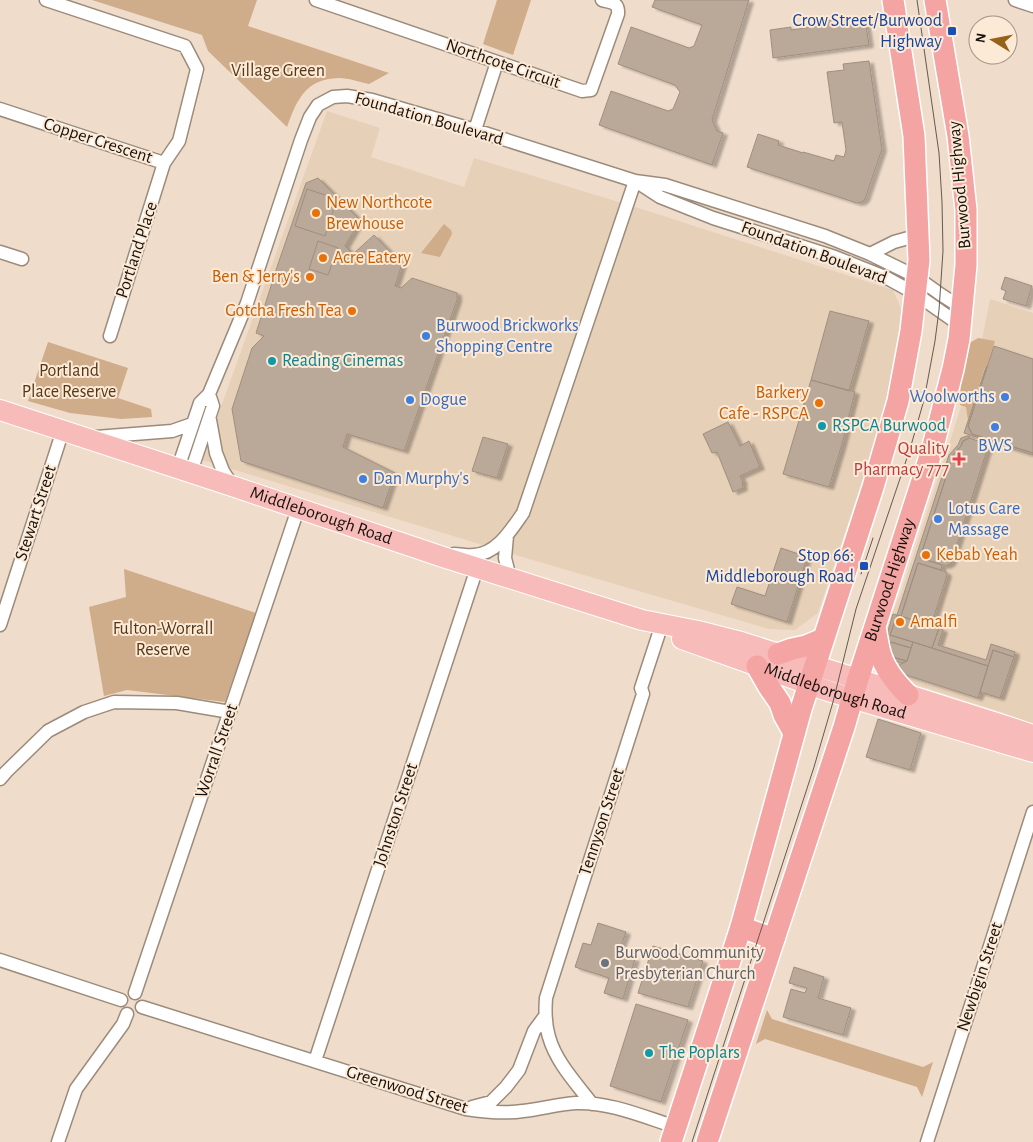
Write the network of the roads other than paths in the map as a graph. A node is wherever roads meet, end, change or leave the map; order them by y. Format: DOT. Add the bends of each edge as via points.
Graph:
graph roads {
  1 [pos="46,0"];
  2 [pos="316,0"];
  3 [pos="602,0"];
  4 [pos="894,0"];
  5 [pos="902,0"];
  6 [pos="1015,0"];
  7 [pos="936,1"];
  8 [pos="1033,6"];
  9 [pos="897,22"];
  10 [pos="497,62"];
  11 [pos="0,108"];
  12 [pos="475,130"];
  13 [pos="164,164"];
  14 [pos="635,181"];
  15 [pos="919,235"];
  16 [pos="0,252"];
  17 [pos="870,254"];
  18 [pos="22,259"];
  19 [pos="917,286"];
  20 [pos="961,316"];
  21 [pos="110,336"];
  22 [pos="209,394"];
  23 [pos="0,410"];
  24 [pos="210,418"];
  25 [pos="192,424"];
  26 [pos="63,430"];
  27 [pos="86,438"];
  28 [pos="185,470"];
  29 [pos="232,486"];
  30 [pos="298,509"];
  31 [pos="508,536"];
  32 [pos="443,557"];
  33 [pos="477,568"];
  34 [pos="510,578"];
  35 [pos="642,620"];
  36 [pos="0,625"];
  37 [pos="875,628"];
  38 [pos="660,630"];
  39 [pos="824,639"];
  40 [pos="778,654"];
  41 [pos="757,666"];
  42 [pos="812,675"];
  43 [pos="855,688"];
  44 [pos="908,695"];
  45 [pos="230,712"];
  46 [pos="794,733"];
  47 [pos="1003,734"];
  48 [pos="1033,735"];
  49 [pos="1033,752"];
  50 [pos="2,772"];
  51 [pos="1033,812"];
  52 [pos="741,927"];
  53 [pos="774,939"];
  54 [pos="0,960"];
  55 [pos="135,993"];
  56 [pos="121,1000"];
  57 [pos="142,1007"];
  58 [pos="127,1014"];
  59 [pos="545,1016"];
  60 [pos="314,1062"];
  61 [pos="592,1104"];
  62 [pos="466,1109"];
  63 [pos="674,1135"];
  64 [pos="58,1142"];
  65 [pos="707,1142"];
  66 [pos="927,1142"];
  1 -- 13 [label="street, Copper Crescent" via="185,46 197,69 179,141"];
  2 -- 10 [label="street, Northcote Circuit"];
  3 -- 10 [label="street, Northcote Circuit" via="616,4 618,14 590,90 582,91"];
  4 -- 9 [label="highway"];
  5 -- 9 [label="highway"];
  6 -- 8 [label="street"];
  7 -- 20 [label="highway, Burwood Highway" via="963,180 966,265"];
  9 -- 15 [label="highway" via="914,136"];
  10 -- 12 [label="street"];
  11 -- 13 [label="street, Copper Crescent"];
  12 -- 14 [label="street, Foundation Boulevard"];
  12 -- 22 [label="street, Foundation Boulevard" via="372,100 347,96 333,97 318,105 301,140 248,303"];
  13 -- 21 [label="street, Portland Place"];
  14 -- 17 [label="street, Foundation Boulevard" via="664,185 778,220"];
  14 -- 19 [label="street, Foundation Boulevard" via="660,197 713,218"];
  14 -- 31 [label="street" via="523,513"];
  15 -- 17 [label="street, Foundation Boulevard" via="894,242"];
  15 -- 19 [label="highway"];
  16 -- 18 [label="street"];
  17 -- 19 [label="street, Foundation Boulevard"];
  19 -- 20 [label="street, Foundation Boulevard"];
  19 -- 39 [label="highway" via="898,401"];
  20 -- 37 [label="highway, Burwood Highway" via="958,346 932,450"];
  22 -- 24 [label="street, Foundation Boulevard" via="213,406"];
  22 -- 25 [label="street, Foundation Boulevard" via="200,403"];
  23 -- 26 [label="main road, Middleborough Road"];
  24 -- 28 [label="street, Foundation Boulevard"];
  24 -- 29 [label="street, Foundation Boulevard" via="216,453"];
  25 -- 27 [label="street" via="172,431"];
  25 -- 28 [label="street, Foundation Boulevard"];
  26 -- 27 [label="main road, Middleborough Road"];
  26 -- 36 [label="street, Stewart Street"];
  27 -- 28 [label="main road, Middleborough Road"];
  28 -- 29 [label="main road, Middleborough Road"];
  29 -- 30 [label="main road, Middleborough Road"];
  30 -- 32 [label="main road, Middleborough Road"];
  30 -- 45 [label="street, Worrall Street"];
  31 -- 32 [label="street" via="488,552 474,556 455,553"];
  31 -- 34 [label="street" via="505,558"];
  32 -- 33 [label="main road, Middleborough Road"];
  33 -- 34 [label="main road, Middleborough Road"];
  33 -- 60 [label="street, Johnston Street"];
  34 -- 35 [label="main road, Middleborough Road"];
  35 -- 38 [label="main road, Middleborough Road"];
  35 -- 40 [label="main road, Middleborough Road" via="698,631"];
  37 -- 43 [label="highway, Burwood Highway"];
  37 -- 44 [label="highway" via="884,663"];
  38 -- 41 [label="main road, Middleborough Road"];
  38 -- 59 [label="street, Tennyson Street" via="641,688 643,694 546,998"];
  39 -- 40 [label="highway"];
  39 -- 42 [label="highway"];
  40 -- 42 [label="main road, Middleborough Road"];
  41 -- 42 [label="main road, Middleborough Road"];
  41 -- 46 [label="highway"];
  42 -- 43 [label="main road, Middleborough Road" via="828,691"];
  42 -- 46 [label="highway"];
  43 -- 44 [label="main road, Middleborough Road"];
  43 -- 47 [label="main road, Middleborough Road"];
  43 -- 53 [label="highway, Burwood Highway"];
  44 -- 47 [label="main road, Middleborough Road"];
  45 -- 50 [label="street" via="177,703 114,702 84,712 48,731"];
  45 -- 55 [label="street, Worrall Street"];
  46 -- 52 [label="highway"];
  47 -- 48 [label="main road, Middleborough Road"];
  47 -- 49 [label="main road, Middleborough Road"];
  51 -- 66 [label="street, Newbigin Street"];
  52 -- 53 [label="highway"];
  52 -- 63 [label="highway"];
  53 -- 65 [label="highway, Burwood Highway"];
  54 -- 56 [label="street"];
  55 -- 56 [label="street" via="127,994"];
  55 -- 57 [label="street" via="142,1000"];
  56 -- 58 [label="street" via="122,1009"];
  57 -- 58 [label="street" via="135,1014"];
  57 -- 60 [label="street, Greenwood Street"];
  58 -- 64 [label="street" via="76,1089"];
  59 -- 61 [label="street, Tennyson Street" via="549,1038 559,1060"];
  59 -- 62 [label="street, Tennyson Street" via="534,1031 519,1070 506,1088 491,1102"];
  60 -- 62 [label="street, Greenwood Street"];
  61 -- 62 [label="street, Greenwood Street" via="576,1103 521,1112"];
  61 -- 63 [label="street, Greenwood Street" via="608,1105"];
}
